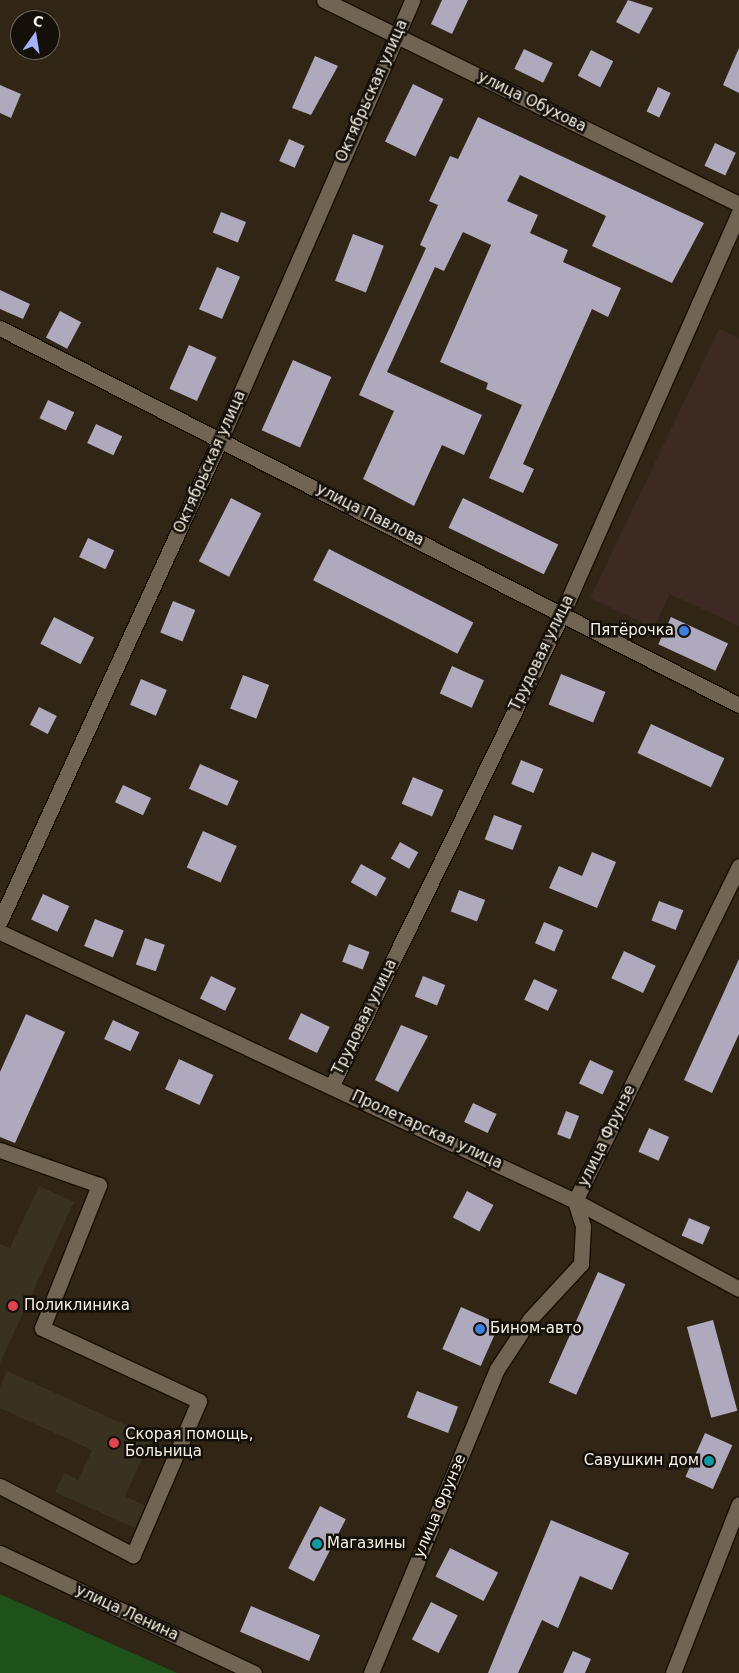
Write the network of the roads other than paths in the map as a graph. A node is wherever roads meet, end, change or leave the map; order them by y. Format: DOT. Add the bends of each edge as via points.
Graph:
graph roads {
  1 [pos="324,0"];
  2 [pos="412,0"];
  3 [pos="397,35"];
  4 [pos="739,204"];
  5 [pos="739,213"];
  6 [pos="0,328"];
  7 [pos="222,438"];
  8 [pos="562,614"];
  9 [pos="739,705"];
  10 [pos="739,866"];
  11 [pos="0,921"];
  12 [pos="0,932"];
  13 [pos="332,1085"];
  14 [pos="0,1150"];
  15 [pos="575,1201"];
  16 [pos="739,1289"];
  17 [pos="0,1486"];
  18 [pos="739,1504"];
  19 [pos="0,1553"];
  20 [pos="254,1673"];
  21 [pos="370,1673"];
  22 [pos="673,1673"];
  1 -- 3 [label="street, улица Обухова"];
  2 -- 3 [label="street, Октябрьская улица"];
  3 -- 4 [label="street, улица Обухова"];
  3 -- 7 [label="street, Октябрьская улица"];
  5 -- 8 [label="street, Трудовая улица"];
  6 -- 7 [label="street, улица Павлова"];
  7 -- 8 [label="street, улица Павлова"];
  7 -- 11 [label="street, Октябрьская улица"];
  8 -- 9 [label="street, улица Павлова"];
  8 -- 13 [label="street, Трудовая улица"];
  10 -- 15 [label="street, улица Фрунзе"];
  12 -- 13 [label="street, Пролетарская улица"];
  13 -- 15 [label="street, Пролетарская улица"];
  14 -- 17 [label="street" via="99,1185 42,1328 199,1401 133,1555"];
  15 -- 16 [label="street, Пролетарская улица"];
  15 -- 21 [label="street, улица Фрунзе" via="583,1226 581,1264 530,1319 497,1369"];
  18 -- 22 [label="street"];
  19 -- 20 [label="street, улица Ленина"];
}
